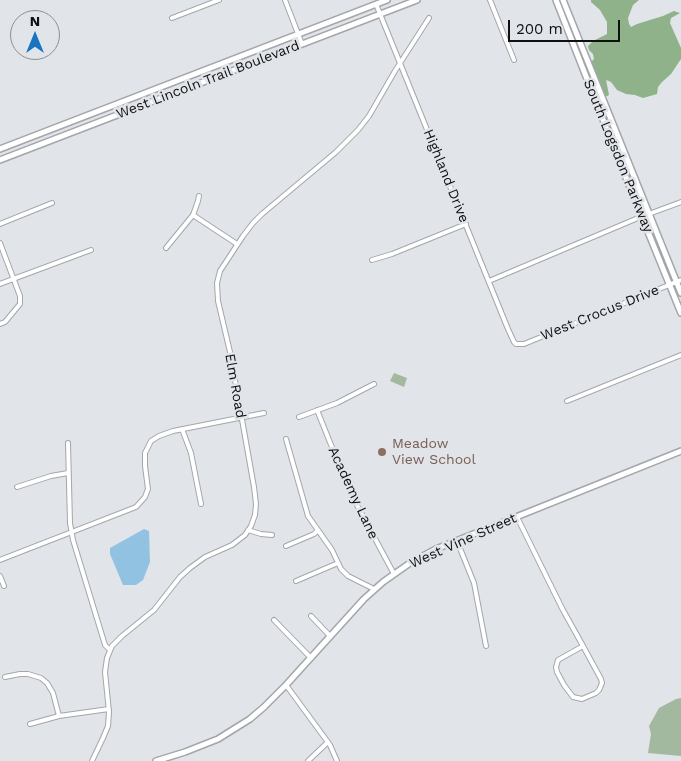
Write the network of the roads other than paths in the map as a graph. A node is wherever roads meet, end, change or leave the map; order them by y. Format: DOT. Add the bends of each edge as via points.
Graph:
graph roads {
  1 [pos="219,0"];
  2 [pos="285,0"];
  3 [pos="387,0"];
  4 [pos="417,0"];
  5 [pos="490,0"];
  6 [pos="556,0"];
  7 [pos="563,0"];
  8 [pos="376,4"];
  9 [pos="380,14"];
  10 [pos="172,18"];
  11 [pos="429,18"];
  12 [pos="298,34"];
  13 [pos="302,44"];
  14 [pos="514,60"];
  15 [pos="400,62"];
  16 [pos="597,84"];
  17 [pos="590,86"];
  18 [pos="621,143"];
  19 [pos="614,147"];
  20 [pos="0,149"];
  21 [pos="0,160"];
  22 [pos="199,196"];
  23 [pos="681,202"];
  24 [pos="52,203"];
  25 [pos="649,214"];
  26 [pos="193,215"];
  27 [pos="642,217"];
  28 [pos="0,224"];
  29 [pos="466,224"];
  30 [pos="0,243"];
  31 [pos="237,244"];
  32 [pos="166,248"];
  33 [pos="91,250"];
  34 [pos="372,260"];
  35 [pos="13,279"];
  36 [pos="489,280"];
  37 [pos="679,281"];
  38 [pos="0,284"];
  39 [pos="670,285"];
  40 [pos="681,293"];
  41 [pos="681,313"];
  42 [pos="0,324"];
  43 [pos="519,345"];
  44 [pos="681,355"];
  45 [pos="374,384"];
  46 [pos="567,401"];
  47 [pos="317,410"];
  48 [pos="264,413"];
  49 [pos="299,417"];
  50 [pos="241,418"];
  51 [pos="182,429"];
  52 [pos="286,439"];
  53 [pos="68,443"];
  54 [pos="681,451"];
  55 [pos="68,473"];
  56 [pos="17,488"];
  57 [pos="201,504"];
  58 [pos="517,517"];
  59 [pos="248,530"];
  60 [pos="318,530"];
  61 [pos="71,533"];
  62 [pos="272,535"];
  63 [pos="457,541"];
  64 [pos="286,546"];
  65 [pos="0,560"];
  66 [pos="338,563"];
  67 [pos="394,574"];
  68 [pos="0,576"];
  69 [pos="296,581"];
  70 [pos="4,586"];
  71 [pos="374,589"];
  72 [pos="311,616"];
  73 [pos="274,620"];
  74 [pos="330,636"];
  75 [pos="486,646"];
  76 [pos="583,646"];
  77 [pos="110,650"];
  78 [pos="311,658"];
  79 [pos="6,677"];
  80 [pos="286,685"];
  81 [pos="109,709"];
  82 [pos="59,716"];
  83 [pos="30,724"];
  84 [pos="328,742"];
  85 [pos="92,761"];
  86 [pos="156,761"];
  87 [pos="308,761"];
  88 [pos="336,761"];
  1 -- 10 [label="street"];
  2 -- 12 [label="street"];
  3 -- 8 [label="main road, West Lincoln Trail Boulevard"];
  4 -- 9 [label="main road, West Lincoln Trail Boulevard"];
  5 -- 14 [label="street"];
  6 -- 17 [label="main road, South Logsdon Parkway"];
  7 -- 16 [label="main road, South Logsdon Parkway"];
  8 -- 9 [label="street, Highland Drive"];
  8 -- 12 [label="main road, West Lincoln Trail Boulevard"];
  9 -- 13 [label="main road, West Lincoln Trail Boulevard"];
  9 -- 15 [label="street, Highland Drive"];
  11 -- 15 [label="street, Elm Road"];
  12 -- 13 [label="street"];
  12 -- 20 [label="main road, West Lincoln Trail Boulevard"];
  13 -- 21 [label="main road, West Lincoln Trail Boulevard"];
  15 -- 29 [label="street, Highland Drive"];
  15 -- 31 [label="street, Elm Road" via="358,130 262,214"];
  16 -- 17 [label="street"];
  16 -- 18 [label="main road, South Logsdon Parkway"];
  17 -- 19 [label="main road, South Logsdon Parkway"];
  18 -- 19 [label="street"];
  18 -- 25 [label="main road, South Logsdon Parkway"];
  19 -- 27 [label="main road, South Logsdon Parkway"];
  22 -- 26 [label="street"];
  23 -- 25 [label="street"];
  24 -- 28 [label="street"];
  25 -- 27 [label="street"];
  25 -- 37 [label="main road, South Logsdon Parkway"];
  26 -- 31 [label="street"];
  26 -- 32 [label="street"];
  27 -- 36 [label="street"];
  27 -- 39 [label="main road, South Logsdon Parkway"];
  29 -- 34 [label="street"];
  29 -- 36 [label="street, Highland Drive"];
  30 -- 35 [label="street"];
  31 -- 50 [label="street, Elm Road" via="220,271 216,289"];
  33 -- 35 [label="street"];
  35 -- 38 [label="street"];
  35 -- 42 [label="street" via="20,304"];
  36 -- 43 [label="street, Highland Drive" via="514,342"];
  37 -- 39 [label="street, West Crocus Drive"];
  37 -- 40 [label="main road, South Logsdon Parkway"];
  39 -- 41 [label="main road, South Logsdon Parkway"];
  39 -- 43 [label="street, West Crocus Drive"];
  44 -- 46 [label="street"];
  45 -- 47 [label="street"];
  47 -- 49 [label="street"];
  47 -- 67 [label="street, Academy Lane" via="350,492"];
  48 -- 50 [label="street"];
  50 -- 51 [label="street"];
  50 -- 59 [label="street, Elm Road" via="256,499 255,515"];
  51 -- 57 [label="street" via="191,453"];
  51 -- 61 [label="street" via="159,436 149,445 144,457 148,489 140,504"];
  52 -- 60 [label="street" via="308,516"];
  53 -- 55 [label="street"];
  54 -- 58 [label="main road, West Vine Street"];
  55 -- 56 [label="street"];
  55 -- 61 [label="street"];
  58 -- 63 [label="main road, West Vine Street"];
  58 -- 76 [label="street"];
  59 -- 62 [label="street"];
  59 -- 77 [label="street" via="232,545 190,568 154,610"];
  60 -- 64 [label="street"];
  60 -- 66 [label="street"];
  61 -- 65 [label="street"];
  61 -- 77 [label="street" via="105,644"];
  63 -- 67 [label="main road, West Vine Street"];
  63 -- 75 [label="street" via="474,583"];
  66 -- 69 [label="street"];
  66 -- 71 [label="street" via="348,576"];
  67 -- 71 [label="main road, West Vine Street"];
  68 -- 70 [label="street"];
  71 -- 74 [label="main road, West Vine Street"];
  72 -- 74 [label="street"];
  73 -- 78 [label="street"];
  74 -- 78 [label="main road, West Vine Street"];
  76 -- 76 [label="street" via="558,660 556,667 564,685 573,696 582,699 600,690 602,683"];
  77 -- 81 [label="street" via="105,672"];
  78 -- 80 [label="main road, West Vine Street"];
  79 -- 82 [label="street" via="28,674 41,678 53,693"];
  80 -- 84 [label="street"];
  80 -- 86 [label="main road, West Vine Street" via="228,733"];
  81 -- 82 [label="street"];
  81 -- 85 [label="street" via="106,732"];
  82 -- 83 [label="street"];
  84 -- 87 [label="street"];
  84 -- 88 [label="street"];
}
